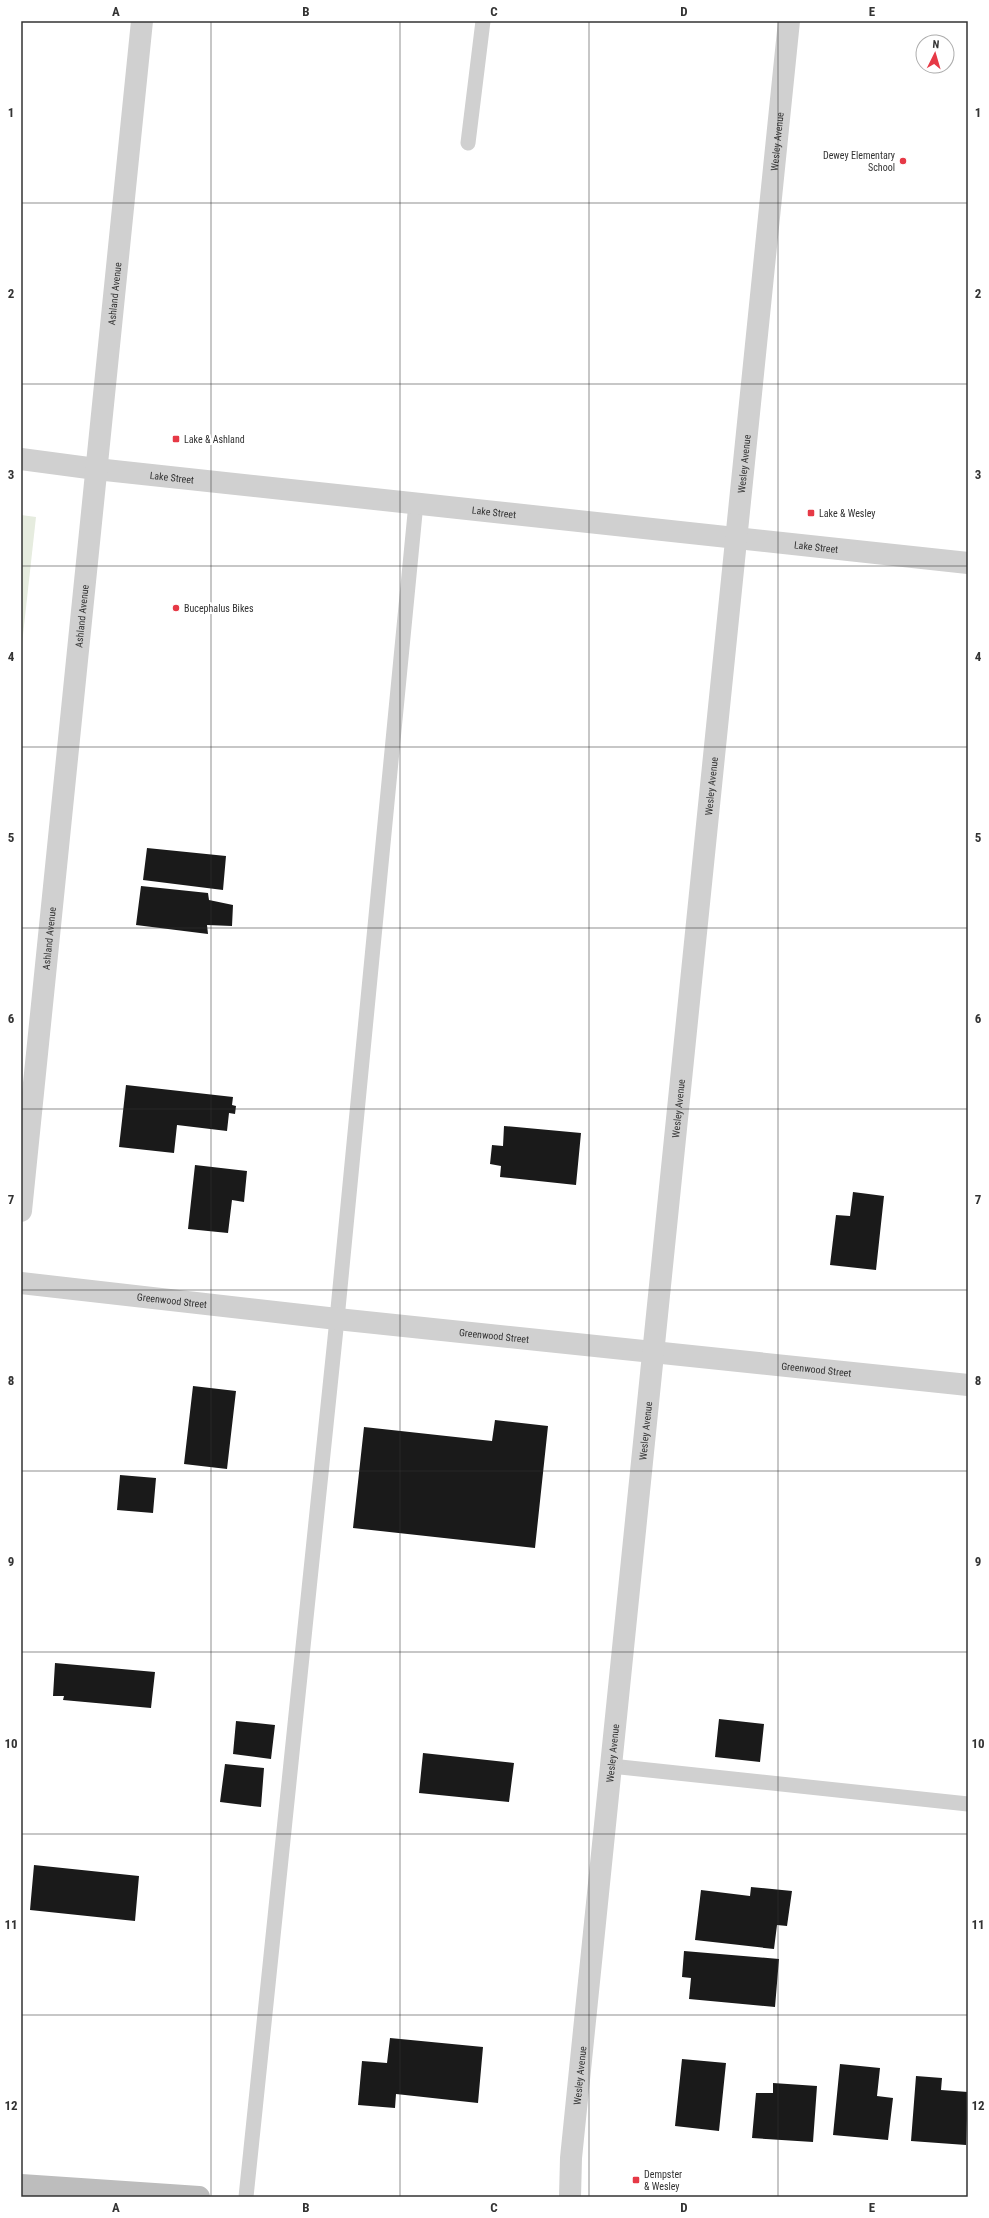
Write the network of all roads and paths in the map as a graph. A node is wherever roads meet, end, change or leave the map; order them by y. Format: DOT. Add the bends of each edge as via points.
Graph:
graph roads {
  1 [pos="142,21"];
  2 [pos="483,21"];
  3 [pos="789,21"];
  4 [pos="468,143"];
  5 [pos="21,459"];
  6 [pos="96,469"];
  7 [pos="416,503"];
  8 [pos="736,537"];
  9 [pos="968,563"];
  10 [pos="21,1211"];
  11 [pos="21,1283"];
  12 [pos="337,1319"];
  13 [pos="654,1352"];
  14 [pos="968,1385"];
  15 [pos="611,1766"];
  16 [pos="968,1804"];
  17 [pos="21,2185"];
  18 [pos="199,2197"];
  19 [pos="246,2197"];
  20 [pos="570,2197"];
  1 -- 6 [label="street, Ashland Avenue"];
  2 -- 4 [label="lane"];
  3 -- 8 [label="street, Wesley Avenue"];
  5 -- 6 [label="street, Lake Street"];
  6 -- 7 [label="street, Lake Street"];
  6 -- 10 [label="street, Ashland Avenue"];
  7 -- 8 [label="street, Lake Street"];
  7 -- 12 [label="lane"];
  8 -- 9 [label="street, Lake Street"];
  8 -- 13 [label="street, Wesley Avenue"];
  11 -- 12 [label="street, Greenwood Street"];
  12 -- 13 [label="street, Greenwood Street"];
  12 -- 19 [label="lane"];
  13 -- 14 [label="street, Greenwood Street"];
  13 -- 15 [label="street, Wesley Avenue"];
  15 -- 16 [label="lane"];
  15 -- 20 [label="street, Wesley Avenue" via="571,2158"];
  17 -- 18 [label="main road"];
}
